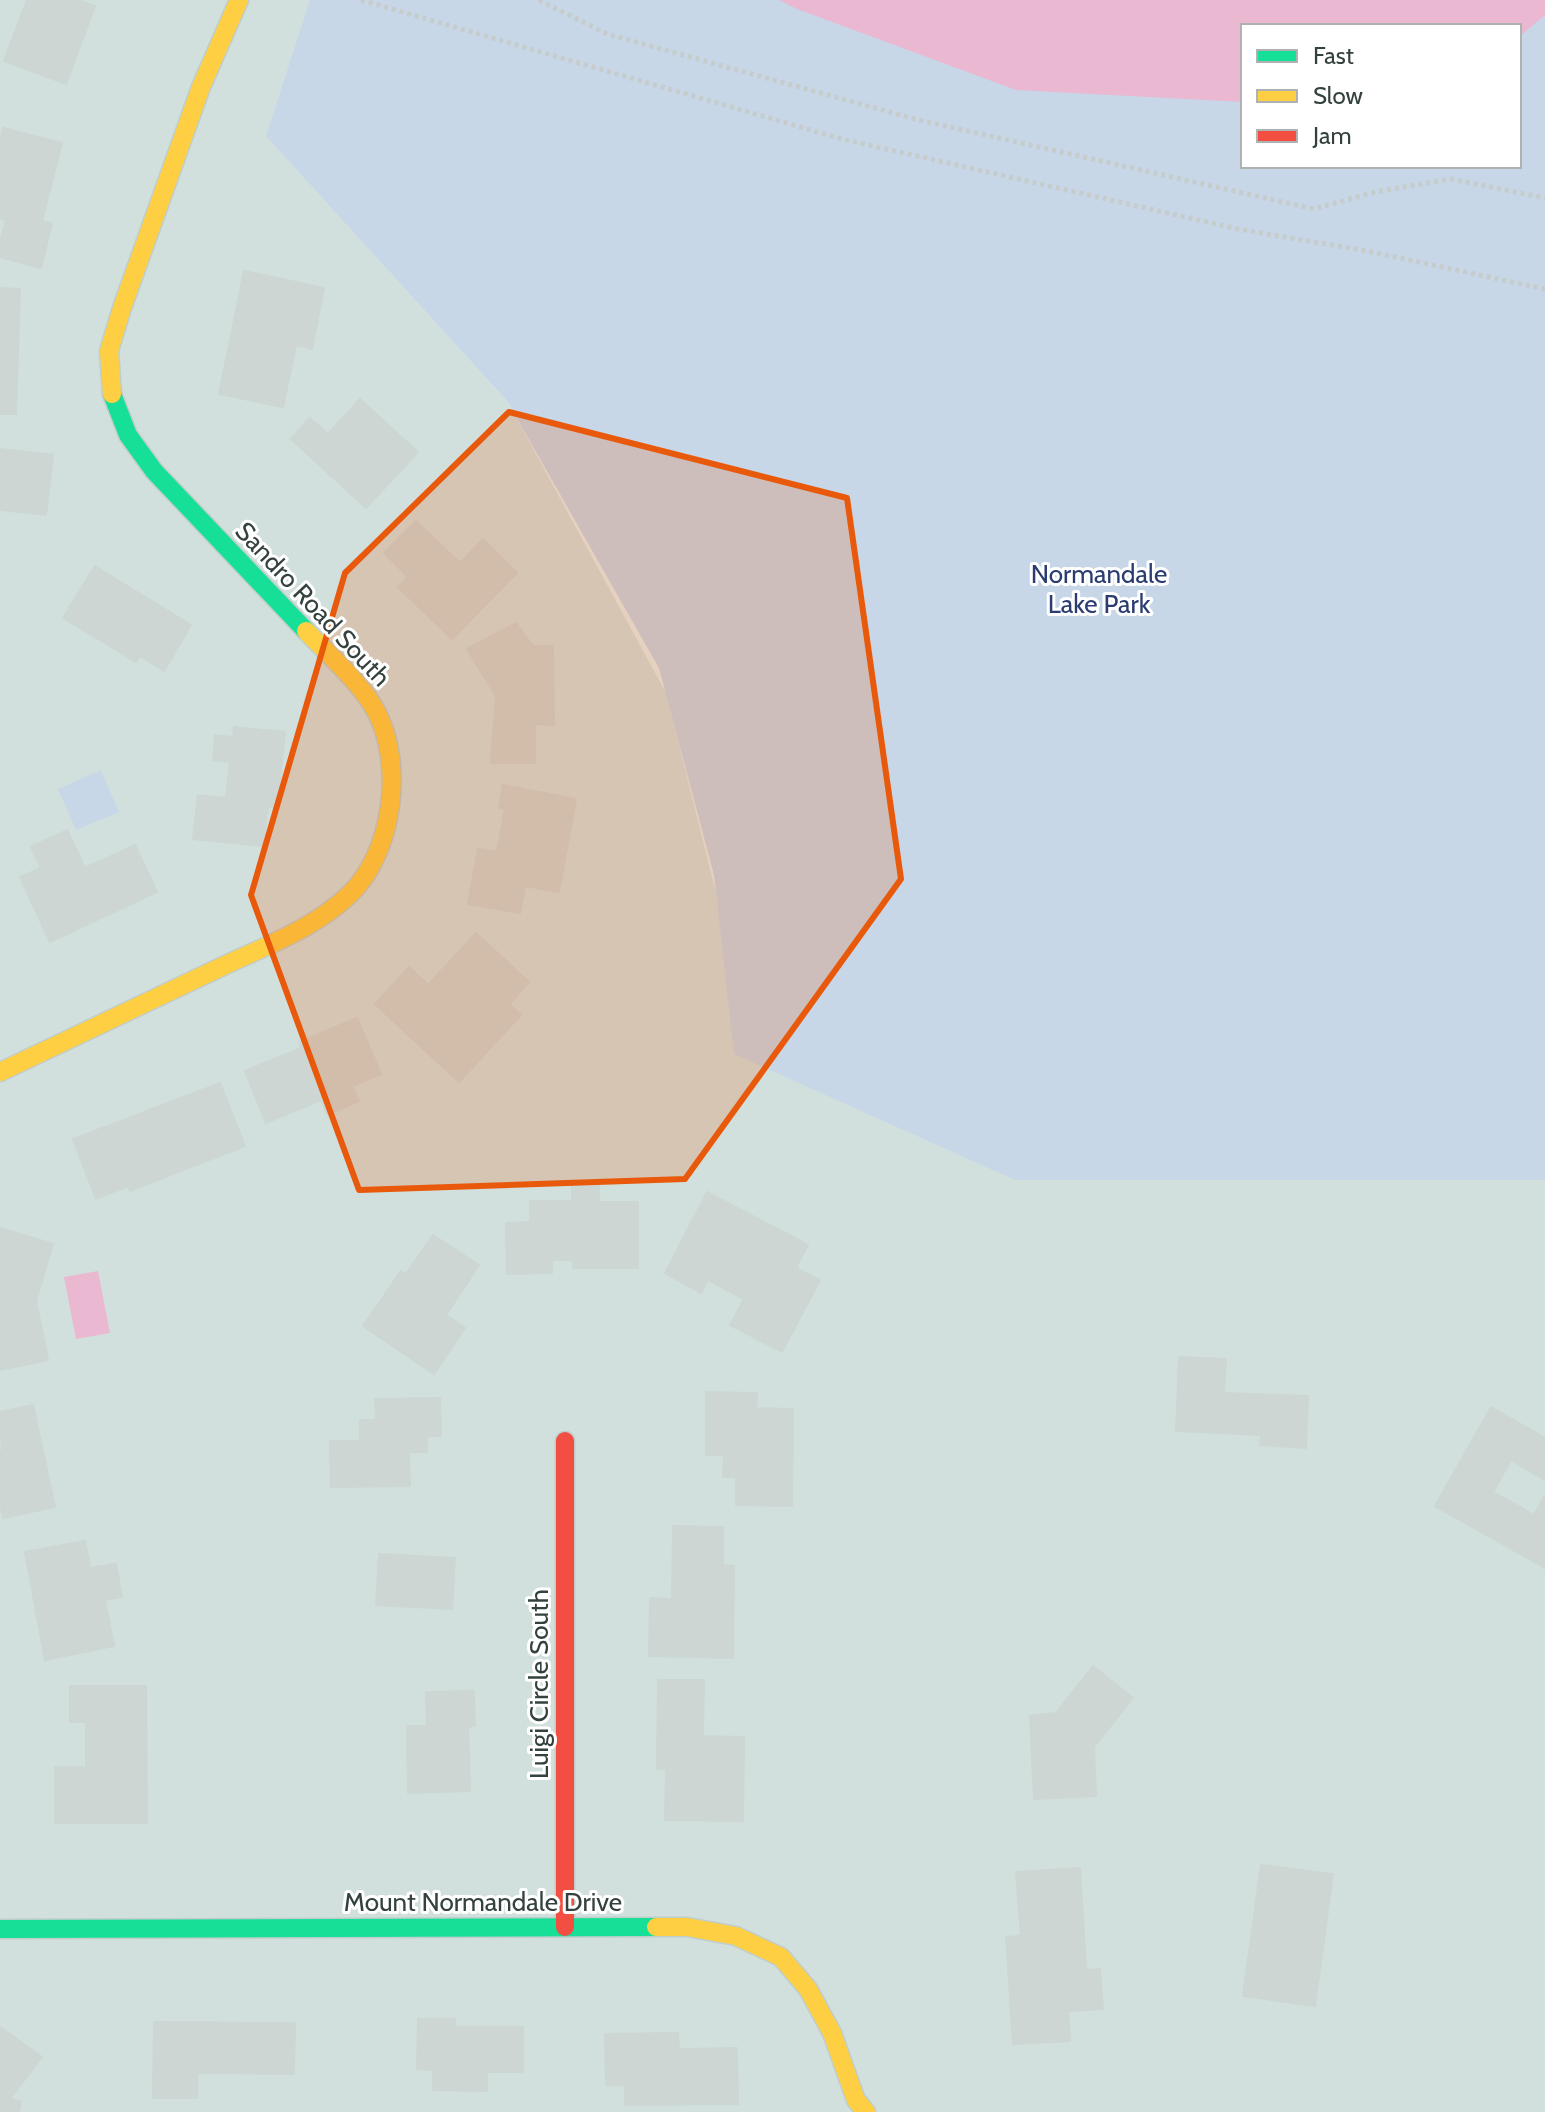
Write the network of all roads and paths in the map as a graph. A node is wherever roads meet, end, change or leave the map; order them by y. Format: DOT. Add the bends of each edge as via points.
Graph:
graph roads {
  1 [pos="239,0"];
  2 [pos="361,0"];
  3 [pos="539,0"];
  4 [pos="1545,198"];
  5 [pos="1545,289"];
  6 [pos="0,1072"];
  7 [pos="565,1441"];
  8 [pos="565,1927"];
  9 [pos="0,1929"];
  10 [pos="866,2112"];
  1 -- 6 [label="street, Sandro Road South" via="201,87 122,308 109,351 112,395 128,435 154,471 351,678 377,712 389,749 393,794 383,838 363,879 331,911"];
  2 -- 5 [label="path" via="842,139 1238,229"];
  3 -- 4 [label="path" via="607,34 915,119 1314,209 1451,179"];
  7 -- 8 [label="street, Luigi Circle South"];
  8 -- 9 [label="street, Mount Normandale Drive"];
  8 -- 10 [label="street, Mount Normandale Drive" via="687,1927 736,1936 781,1957 808,1989"];
}
